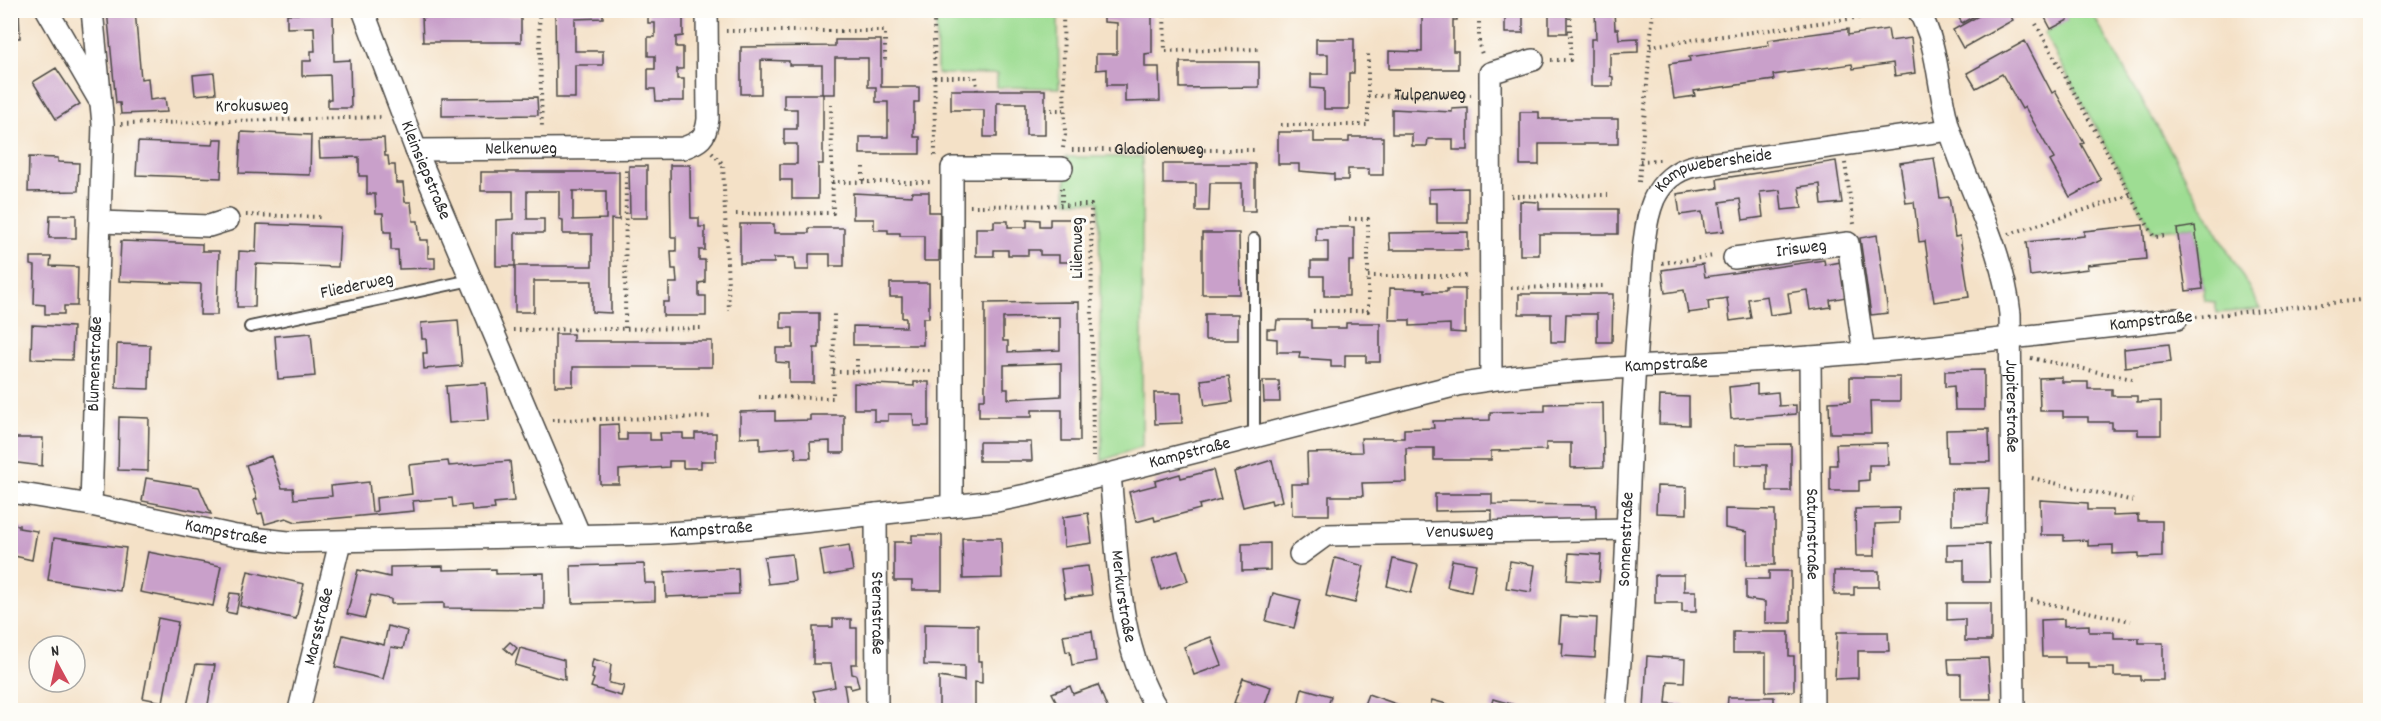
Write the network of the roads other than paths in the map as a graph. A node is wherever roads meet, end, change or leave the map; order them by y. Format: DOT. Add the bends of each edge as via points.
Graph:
graph roads {
  1 [pos="47,10"];
  2 [pos="92,10"];
  3 [pos="363,10"];
  4 [pos="1920,13"];
  5 [pos="708,21"];
  6 [pos="1533,60"];
  7 [pos="102,114"];
  8 [pos="1949,130"];
  9 [pos="416,150"];
  10 [pos="1062,159"];
  11 [pos="228,220"];
  12 [pos="101,222"];
  13 [pos="1254,239"];
  14 [pos="1734,258"];
  15 [pos="471,280"];
  16 [pos="2177,319"];
  17 [pos="250,327"];
  18 [pos="2010,346"];
  19 [pos="1864,353"];
  20 [pos="1809,357"];
  21 [pos="1634,368"];
  22 [pos="1491,379"];
  23 [pos="1254,437"];
  24 [pos="1101,477"];
  25 [pos="10,492"];
  26 [pos="91,505"];
  27 [pos="952,506"];
  28 [pos="876,514"];
  29 [pos="1628,529"];
  30 [pos="580,536"];
  31 [pos="340,542"];
  32 [pos="1300,554"];
  33 [pos="299,711"];
  34 [pos="877,711"];
  35 [pos="1158,711"];
  36 [pos="1616,711"];
  37 [pos="1813,711"];
  38 [pos="2014,711"];
  1 -- 7 [label="street"];
  2 -- 7 [label="street, Blumenstraße"];
  3 -- 9 [label="street, Kleinsiepstraße"];
  4 -- 8 [label="street" via="1932,40"];
  5 -- 9 [label="street, Nelkenweg" via="708,119 700,142 683,148"];
  6 -- 22 [label="street, Tulpenweg" via="1490,73"];
  7 -- 12 [label="street, Blumenstraße"];
  8 -- 18 [label="street" via="1993,239 2007,286"];
  8 -- 21 [label="street, Kampwebersheide" via="1681,169 1663,185 1653,201"];
  9 -- 15 [label="street, Kleinsiepstraße"];
  10 -- 27 [label="street" via="952,168 941,179 952,205"];
  11 -- 12 [label="street" via="209,226"];
  12 -- 26 [label="street, Blumenstraße"];
  13 -- 23 [label="lane"];
  14 -- 19 [label="street, Irisweg" via="1848,243"];
  15 -- 17 [label="lane, Fliederweg"];
  15 -- 30 [label="street, Kleinsiepstraße"];
  16 -- 18 [label="street, Kampstraße"];
  18 -- 19 [label="street, Kampstraße"];
  18 -- 38 [label="street, Jupiterstraße"];
  19 -- 20 [label="street, Kampstraße"];
  20 -- 21 [label="street, Kampstraße"];
  20 -- 37 [label="street, Saturnstraße"];
  21 -- 22 [label="street, Kampstraße"];
  21 -- 29 [label="street, Sonnenstraße"];
  22 -- 23 [label="street, Kampstraße"];
  23 -- 24 [label="street, Kampstraße"];
  24 -- 27 [label="street, Kampstraße" via="997,501"];
  24 -- 35 [label="street, Merkurstraße" via="1128,641 1136,669"];
  25 -- 26 [label="street, Kampstraße"];
  26 -- 31 [label="street, Kampstraße" via="236,536"];
  27 -- 28 [label="street, Kampstraße"];
  28 -- 30 [label="street, Kampstraße" via="747,528"];
  28 -- 34 [label="street, Sternstraße"];
  29 -- 32 [label="street, Venusweg" via="1326,535"];
  29 -- 36 [label="street, Sonnenstraße"];
  30 -- 31 [label="street, Kampstraße"];
  31 -- 33 [label="street, Marsstraße"];
}
